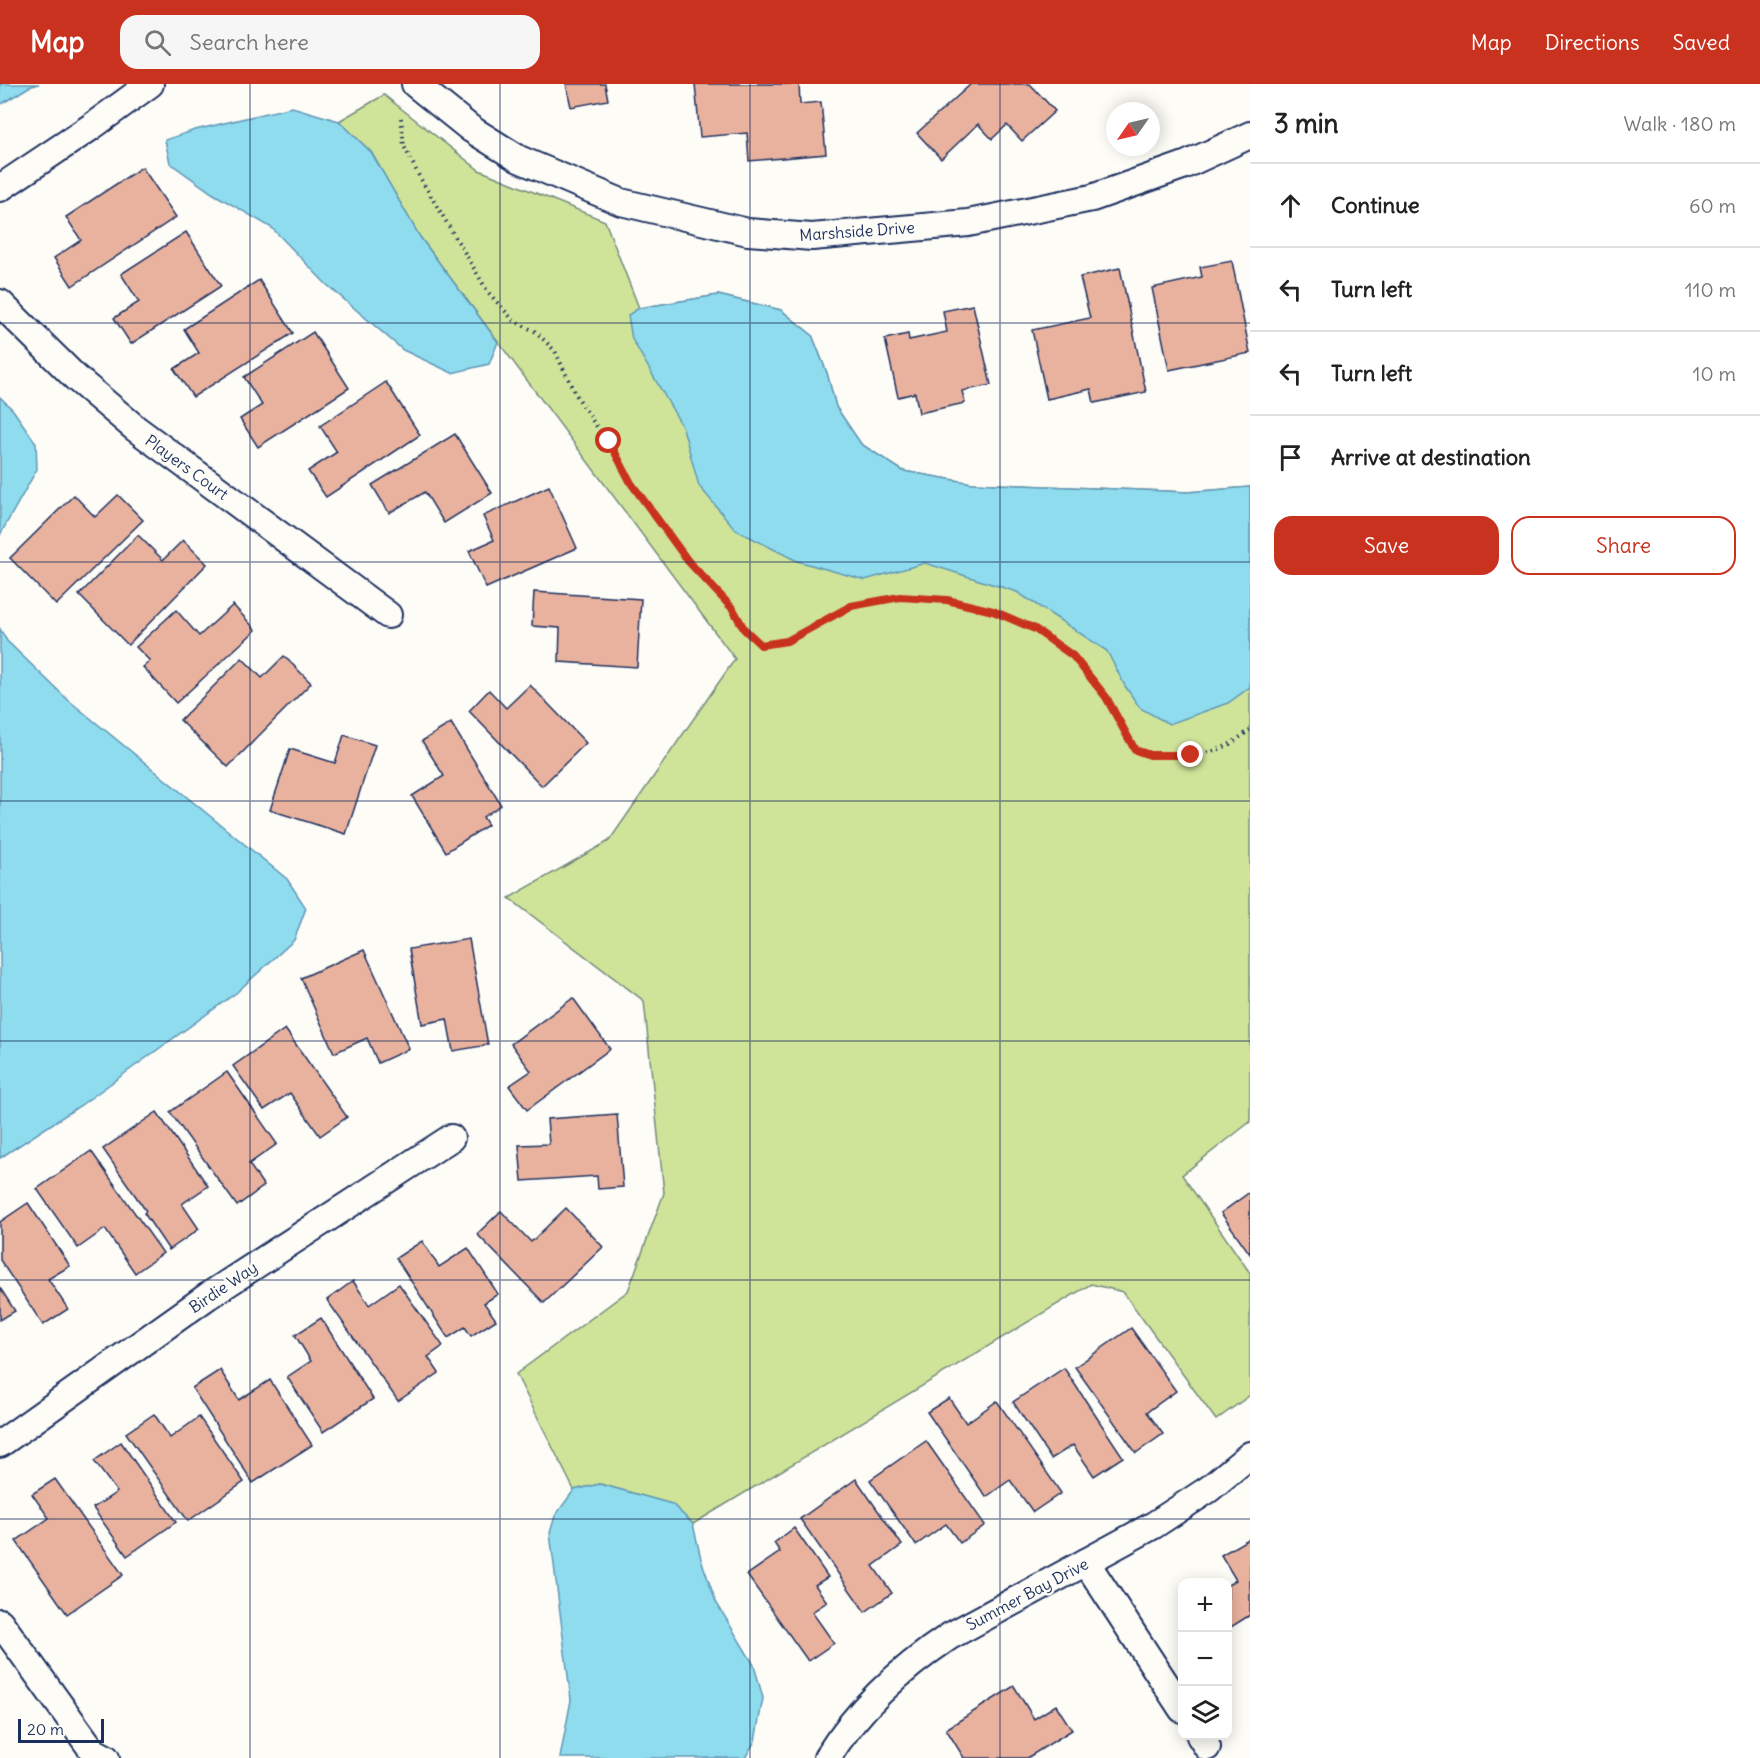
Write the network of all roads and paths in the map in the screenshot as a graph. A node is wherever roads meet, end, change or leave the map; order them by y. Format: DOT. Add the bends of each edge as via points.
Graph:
graph roads {
  1 [pos="150,84"];
  2 [pos="415,84"];
  3 [pos="401,118"];
  4 [pos="1250,135"];
  5 [pos="0,188"];
  6 [pos="0,303"];
  7 [pos="388,615"];
  8 [pos="1250,730"];
  9 [pos="451,1138"];
  10 [pos="0,1444"];
  11 [pos="1250,1455"];
  12 [pos="1086,1562"];
  13 [pos="0,1622"];
  14 [pos="1178,1703"];
  15 [pos="94,1756"];
  16 [pos="827,1758"];
  1 -- 5 [label="street"];
  2 -- 4 [label="street, Marshside Drive" via="471,129 519,159 621,202 748,232 812,237 968,223 1092,198 1185,165"];
  3 -- 8 [label="path" via="404,146 488,292 513,320 536,332 555,351 575,393 609,441 631,483 688,561 761,645 787,641 851,606 900,597 947,600 993,611 1035,629 1073,656 1106,697 1135,750 1150,755 1191,755 1224,748"];
  6 -- 7 [label="street, Players Court" via="76,378 135,428"];
  9 -- 10 [label="street, Birdie Way" via="208,1296"];
  11 -- 12 [label="street, Summer Bay Drive" via="1209,1489 1154,1525"];
  12 -- 14 [label="street"];
  12 -- 16 [label="street, Summer Bay Drive" via="920,1656 867,1706"];
  13 -- 15 [label="street"];
}
